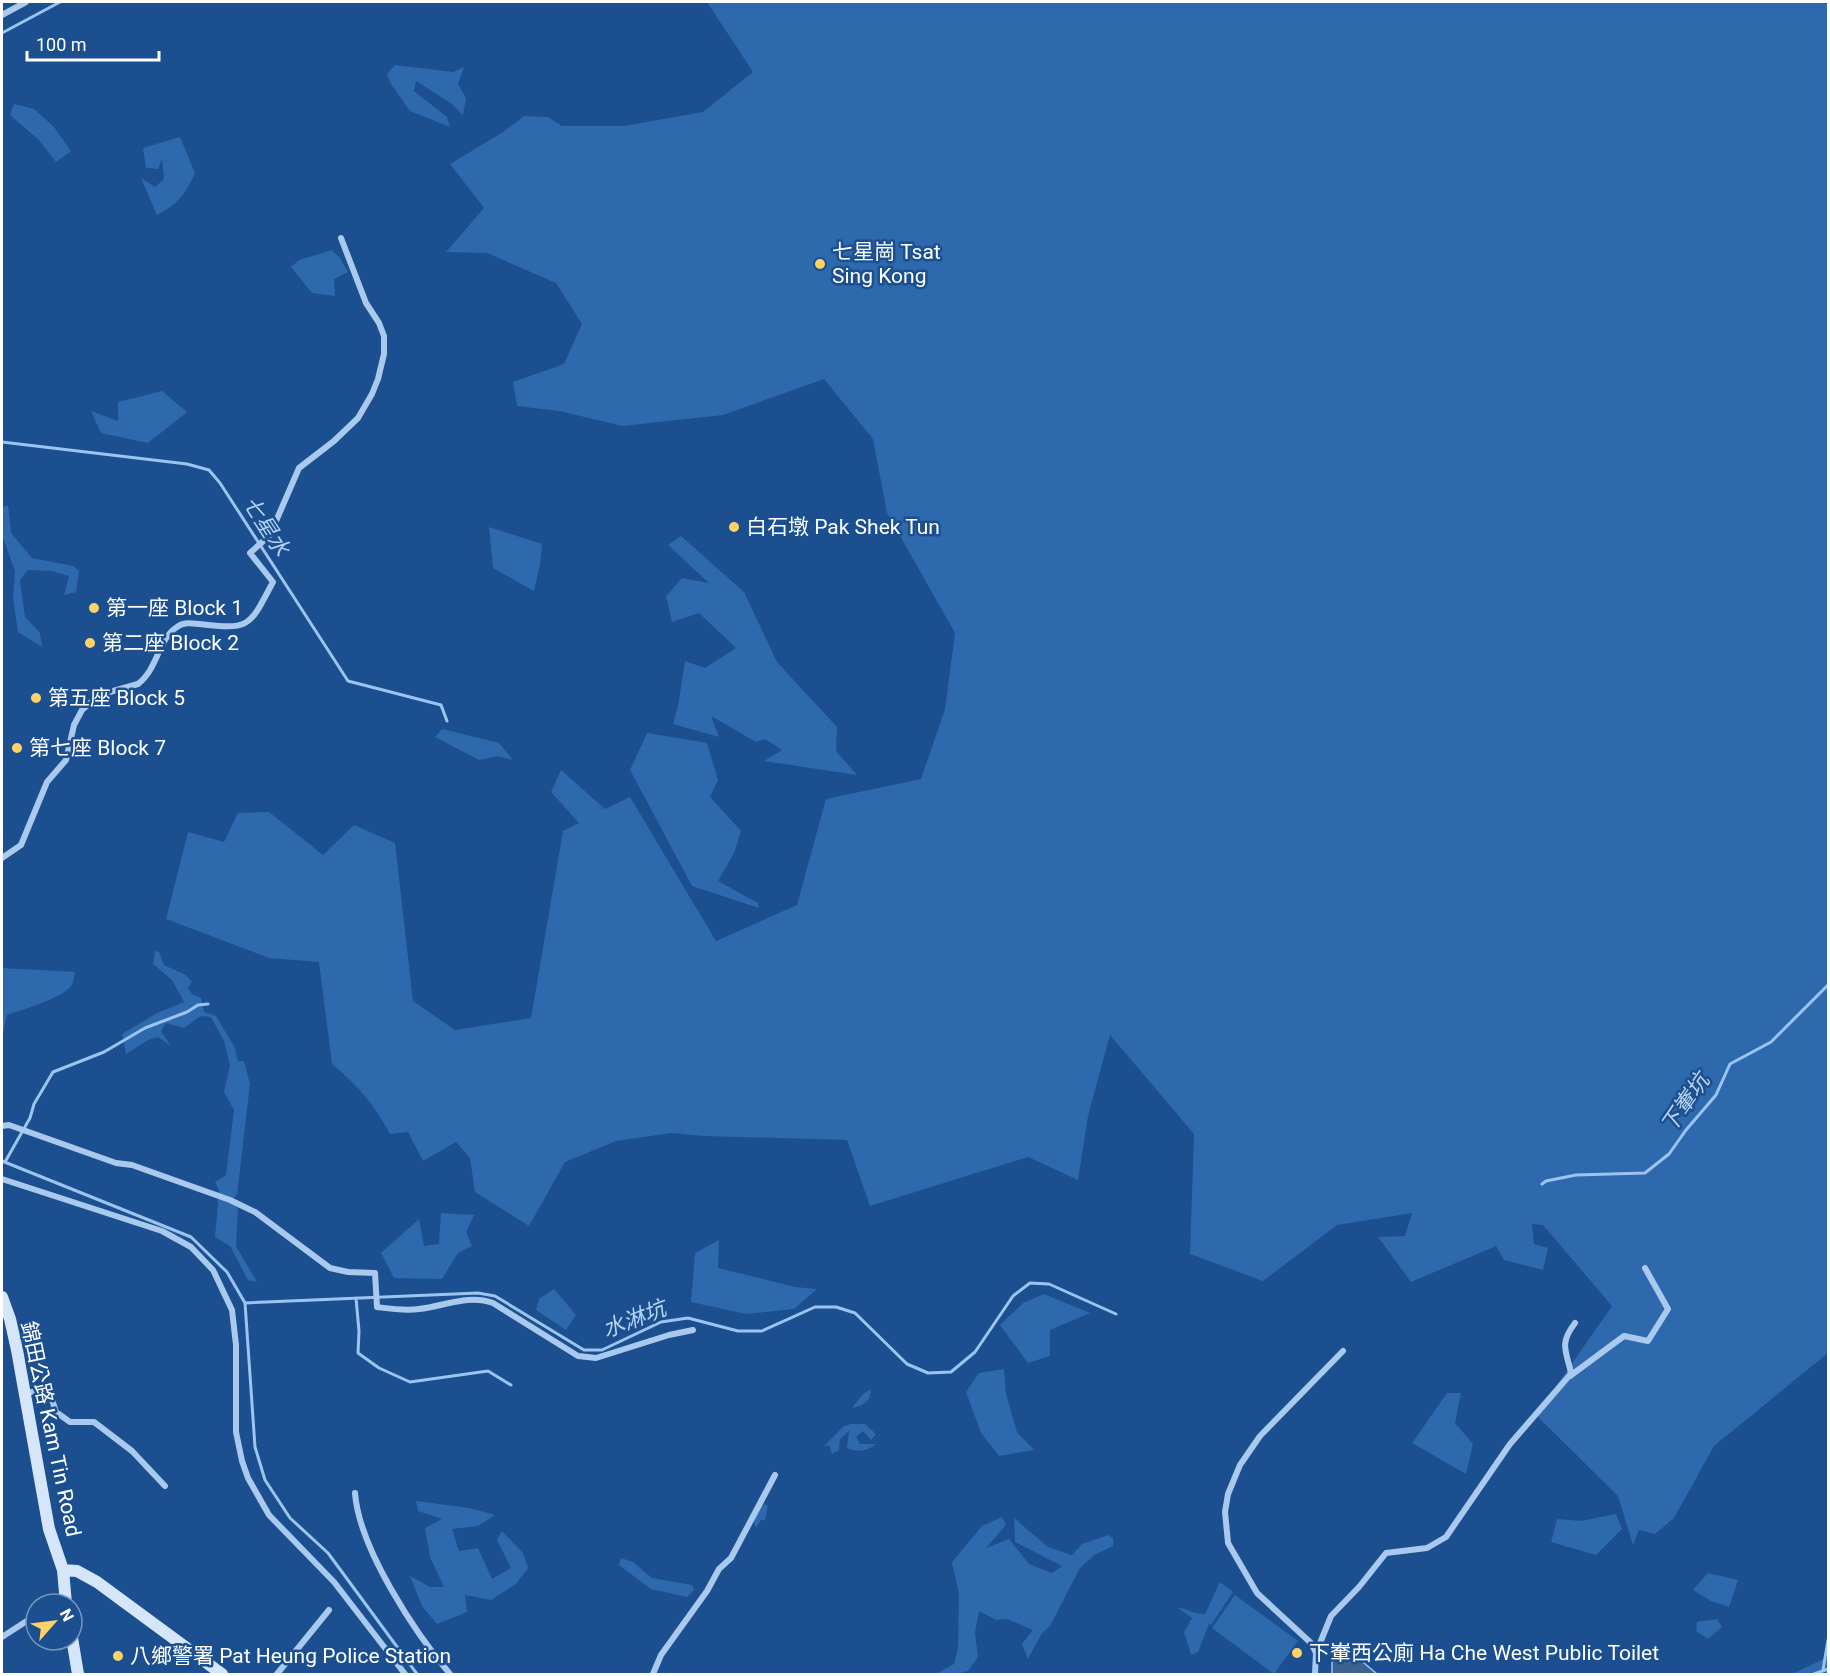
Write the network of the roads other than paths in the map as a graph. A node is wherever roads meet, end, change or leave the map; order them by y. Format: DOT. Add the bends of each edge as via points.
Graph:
graph roads {
  1 [pos="26,2"];
  2 [pos="2,15"];
  3 [pos="340,238"];
  4 [pos="2,858"];
  5 [pos="2,1126"];
  6 [pos="2,1179"];
  7 [pos="1645,1268"];
  8 [pos="2,1297"];
  9 [pos="1575,1323"];
  10 [pos="693,1330"];
  11 [pos="1343,1351"];
  12 [pos="1569,1376"];
  13 [pos="25,1394"];
  14 [pos="775,1475"];
  15 [pos="165,1486"];
  16 [pos="355,1493"];
  17 [pos="63,1570"];
  18 [pos="62,1592"];
  19 [pos="329,1610"];
  20 [pos="24,1623"];
  21 [pos="2,1637"];
  22 [pos="74,1652"];
  23 [pos="1316,1653"];
  24 [pos="78,1674"];
  25 [pos="222,1674"];
  26 [pos="277,1674"];
  27 [pos="405,1674"];
  28 [pos="450,1674"];
  29 [pos="653,1674"];
  30 [pos="1315,1674"];
  1 -- 2 [label="street"];
  3 -- 4 [label="street" via="384,336 384,354 372,394 358,418 299,468 270,535 250,553 273,582 246,623 230,628 190,623 176,627 143,680 105,693 87,704 77,717 66,760 46,782 21,845"];
  5 -- 10 [label="street" via="142,1168 230,1200 252,1211 330,1268 375,1273 377,1307 404,1311 466,1299 484,1300 585,1358"];
  6 -- 27 [label="street" via="162,1231 191,1247 213,1270 232,1310 236,1345 235,1424 248,1478 269,1515 334,1582"];
  7 -- 12 [label="street" via="1668,1309 1648,1341 1624,1336"];
  8 -- 13 [label="main road, 錦田公路 Kam Tin Road"];
  9 -- 12 [label="street" via="1564,1340"];
  11 -- 23 [label="street" via="1249,1450 1232,1482 1225,1512 1228,1543 1252,1587 1307,1638"];
  12 -- 23 [label="street" via="1510,1444 1449,1534 1431,1547 1386,1553 1331,1616"];
  13 -- 15 [label="street" via="48,1387 56,1412 70,1422 94,1422 132,1451"];
  13 -- 17 [label="main road, 錦田公路 Kam Tin Road" via="49,1529"];
  14 -- 29 [label="street" via="731,1558 661,1656"];
  16 -- 28 [label="street" via="357,1515 382,1572"];
  17 -- 18 [label="main road, 錦田公路 Kam Tin Road"];
  17 -- 25 [label="main road" via="77,1571 97,1582"];
  19 -- 26 [label="street"];
  20 -- 21 [label="street"];
  22 -- 24 [label="main road"];
  23 -- 30 [label="street"];
}
